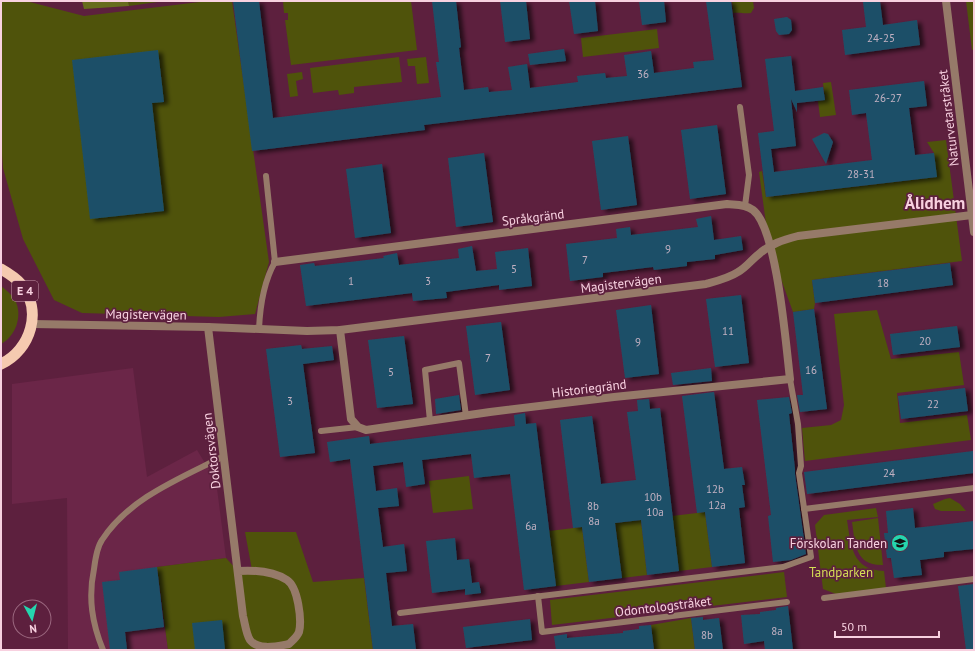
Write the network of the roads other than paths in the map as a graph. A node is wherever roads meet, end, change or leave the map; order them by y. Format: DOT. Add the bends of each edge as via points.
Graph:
graph roads {
  1 [pos="946,1"];
  2 [pos="740,107"];
  3 [pos="266,176"];
  4 [pos="745,206"];
  5 [pos="972,215"];
  6 [pos="974,232"];
  7 [pos="769,246"];
  8 [pos="275,262"];
  9 [pos="1,269"];
  10 [pos="32,324"];
  11 [pos="208,328"];
  12 [pos="259,329"];
  13 [pos="340,330"];
  14 [pos="1,364"];
  15 [pos="790,379"];
  16 [pos="466,416"];
  17 [pos="430,421"];
  18 [pos="358,427"];
  19 [pos="321,431"];
  20 [pos="224,456"];
  21 [pos="974,488"];
  22 [pos="804,508"];
  23 [pos="238,571"];
  24 [pos="974,579"];
  25 [pos="538,596"];
  26 [pos="824,598"];
  27 [pos="787,602"];
  28 [pos="400,613"];
  29 [pos="103,650"];
  1 -- 5 [label="street, Naturvetarstråket"];
  2 -- 4 [label="lane" via="749,175"];
  3 -- 8 [label="lane"];
  4 -- 7 [label="street" via="760,218"];
  4 -- 8 [label="street, Språkgränd" via="727,204"];
  5 -- 6 [label="street, Naturvetarstråket"];
  5 -- 7 [label="street, Magistervägen" via="798,236"];
  7 -- 13 [label="street, Magistervägen" via="740,272 706,284"];
  7 -- 15 [label="street" via="775,263"];
  8 -- 12 [label="lane" via="265,291"];
  9 -- 10 [label="highway, E 4" via="12,275 29,298"];
  10 -- 11 [label="street, Magistervägen"];
  10 -- 14 [label="highway, E 4" via="26,341 18,352"];
  11 -- 12 [label="street, Magistervägen"];
  11 -- 20 [label="street, Doktorsvägen"];
  12 -- 13 [label="street, Magistervägen"];
  13 -- 18 [label="street" via="351,419"];
  15 -- 16 [label="street, Historiegränd" via="614,397"];
  15 -- 22 [label="lane" via="798,424 801,466 799,473"];
  16 -- 17 [label="street, Historiegränd"];
  16 -- 17 [label="lane" via="459,363 425,370"];
  17 -- 18 [label="street, Historiegränd" via="366,430"];
  18 -- 19 [label="lane"];
  20 -- 23 [label="street, Doktorsvägen"];
  20 -- 29 [label="lane" via="153,493 132,507 101,541 90,586 92,610"];
  21 -- 22 [label="lane"];
  22 -- 25 [label="lane" via="811,557 783,566"];
  23 -- 23 [label="street, Doktorsvägen" via="243,616 250,640 256,645 263,646 289,644 298,633 300,624 292,585 279,576 252,570"];
  24 -- 26 [label="lane"];
  25 -- 27 [label="lane, Odontologstråket" via="542,632"];
  25 -- 28 [label="lane"];
}
